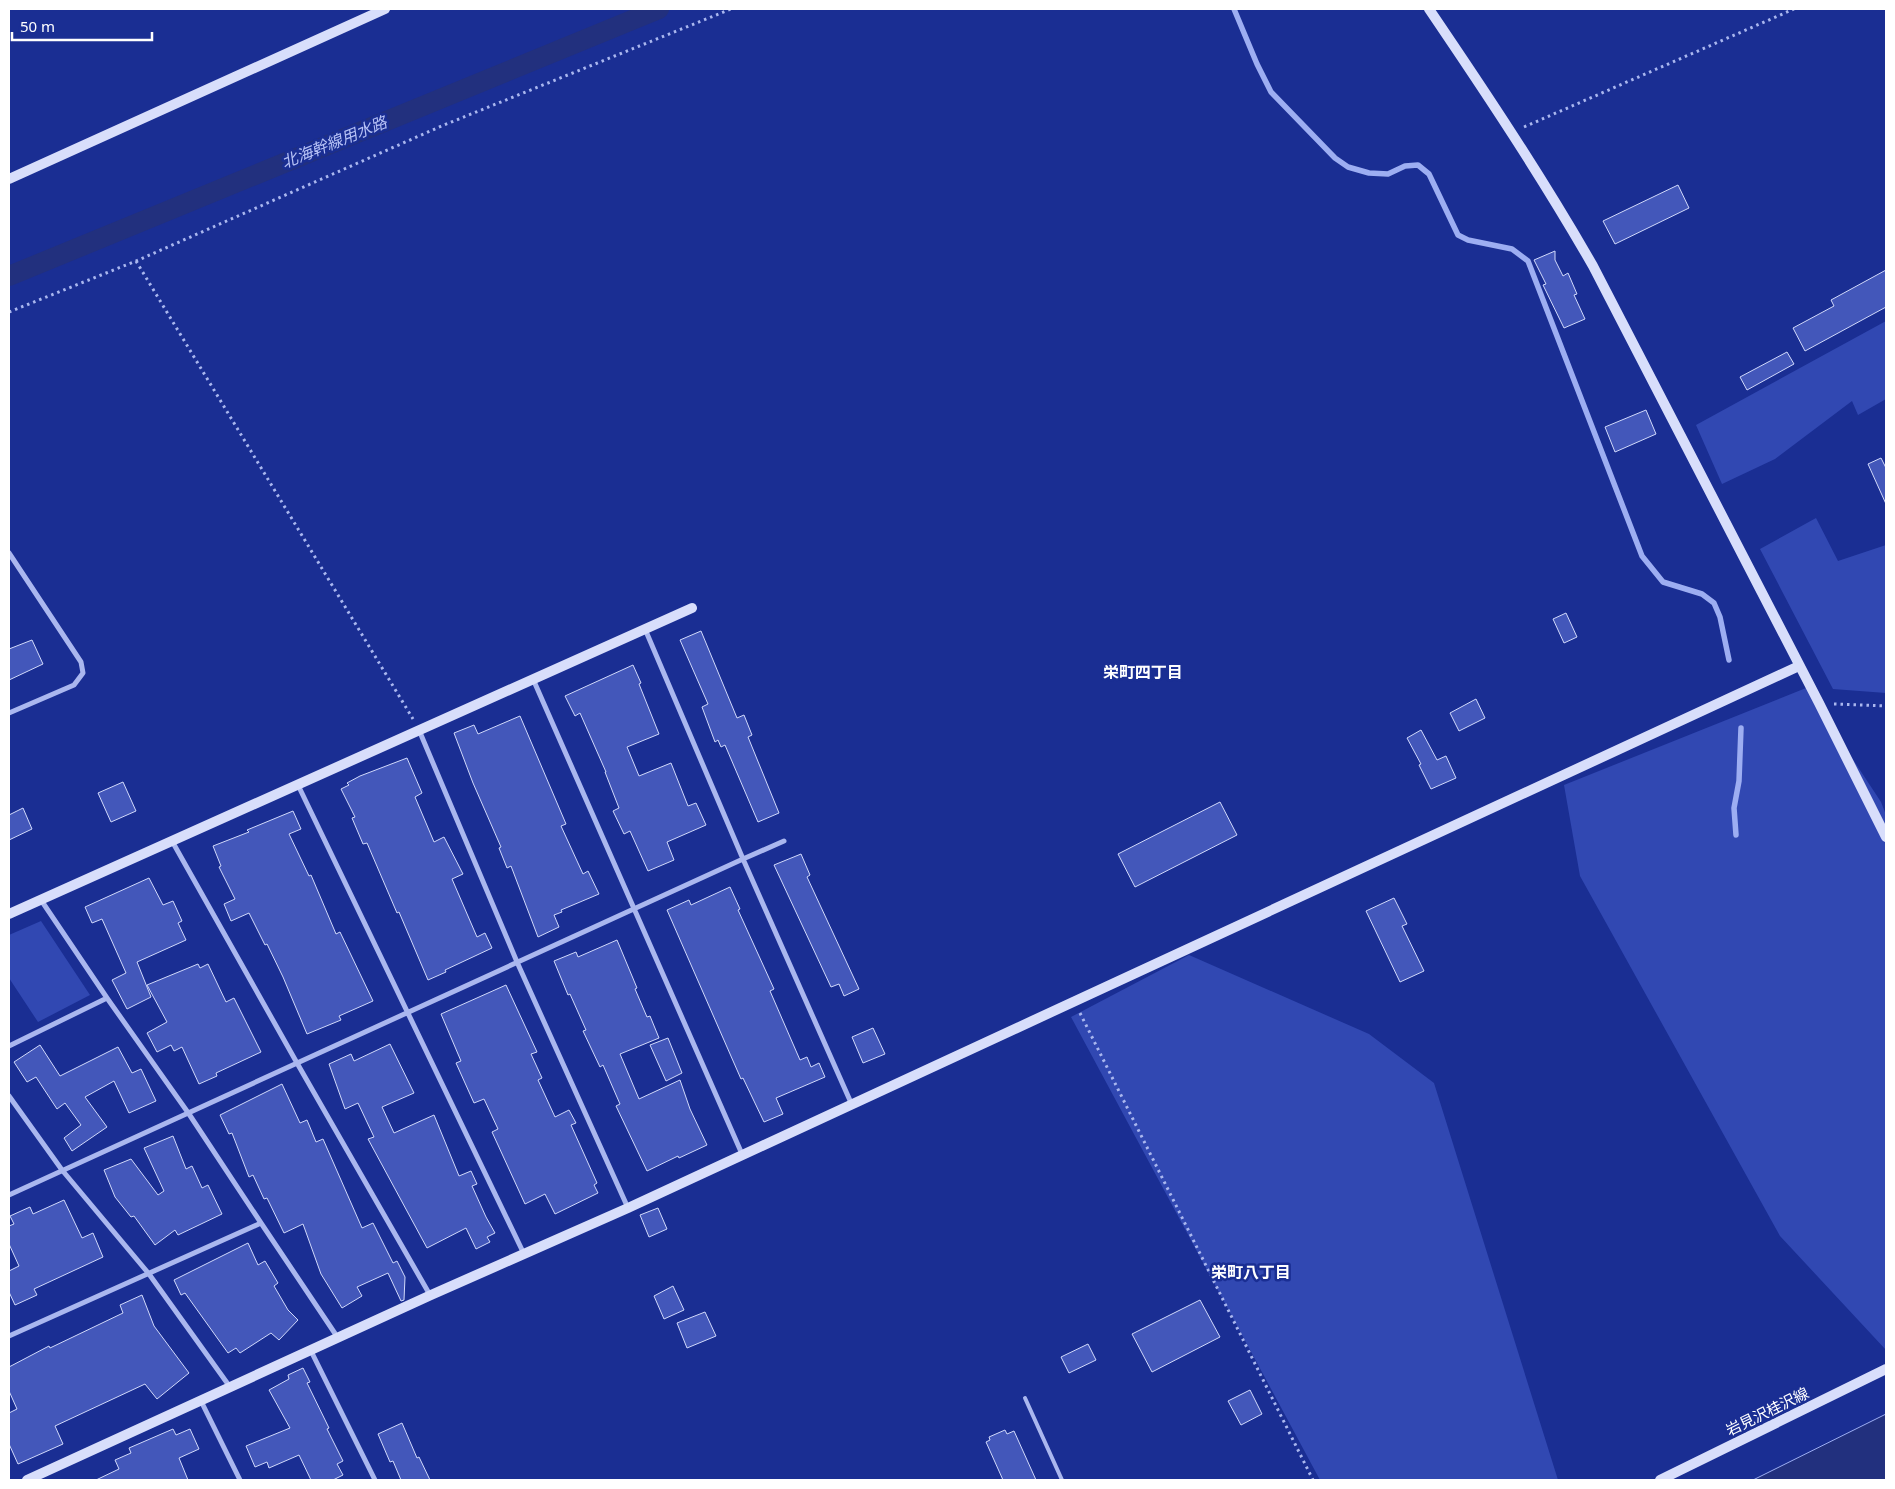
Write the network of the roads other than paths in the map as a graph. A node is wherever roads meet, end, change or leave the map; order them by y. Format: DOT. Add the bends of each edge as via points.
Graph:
graph roads {
  1 [pos="385,9"];
  2 [pos="1429,9"];
  3 [pos="9,179"];
  4 [pos="9,553"];
  5 [pos="692,608"];
  6 [pos="645,629"];
  7 [pos="1799,666"];
  8 [pos="533,679"];
  9 [pos="9,713"];
  10 [pos="419,730"];
  11 [pos="297,785"];
  12 [pos="1886,837"];
  13 [pos="172,841"];
  14 [pos="784,841"];
  15 [pos="743,859"];
  16 [pos="40,900"];
  17 [pos="633,910"];
  18 [pos="9,914"];
  19 [pos="517,962"];
  20 [pos="107,998"];
  21 [pos="407,1014"];
  22 [pos="9,1046"];
  23 [pos="297,1063"];
  24 [pos="9,1096"];
  25 [pos="852,1105"];
  26 [pos="189,1114"];
  27 [pos="742,1154"];
  28 [pos="62,1170"];
  29 [pos="9,1195"];
  30 [pos="628,1208"];
  31 [pos="261,1223"];
  32 [pos="524,1254"];
  33 [pos="148,1274"];
  34 [pos="431,1295"];
  35 [pos="9,1336"];
  36 [pos="338,1338"];
  37 [pos="311,1351"];
  38 [pos="1886,1369"];
  39 [pos="230,1388"];
  40 [pos="1025,1398"];
  41 [pos="201,1401"];
  42 [pos="27,1480"];
  43 [pos="240,1480"];
  44 [pos="375,1480"];
  45 [pos="1062,1480"];
  46 [pos="1660,1480"];
  1 -- 3 [label="street"];
  2 -- 7 [label="street" via="1512,132 1593,266"];
  4 -- 9 [label="street" via="81,662 83,673 74,685"];
  5 -- 6 [label="street"];
  6 -- 8 [label="street"];
  6 -- 15 [label="street"];
  7 -- 12 [label="street"];
  7 -- 25 [label="street"];
  8 -- 10 [label="street"];
  8 -- 17 [label="street"];
  10 -- 11 [label="street"];
  10 -- 19 [label="street"];
  11 -- 13 [label="street"];
  11 -- 21 [label="street"];
  13 -- 16 [label="street"];
  13 -- 23 [label="street"];
  14 -- 15 [label="street"];
  15 -- 17 [label="street"];
  15 -- 25 [label="street"];
  16 -- 18 [label="street"];
  16 -- 20 [label="street"];
  17 -- 19 [label="street"];
  17 -- 27 [label="street"];
  19 -- 21 [label="street"];
  19 -- 30 [label="street"];
  20 -- 22 [label="street"];
  20 -- 26 [label="street"];
  21 -- 23 [label="street"];
  21 -- 32 [label="street"];
  23 -- 26 [label="street"];
  23 -- 34 [label="street"];
  24 -- 28 [label="street"];
  25 -- 27 [label="street"];
  26 -- 28 [label="street"];
  26 -- 31 [label="street"];
  27 -- 30 [label="street"];
  28 -- 29 [label="street"];
  28 -- 33 [label="street"];
  30 -- 32 [label="street"];
  31 -- 33 [label="street"];
  31 -- 36 [label="street"];
  32 -- 34 [label="street"];
  33 -- 35 [label="street"];
  33 -- 39 [label="street"];
  34 -- 36 [label="street"];
  36 -- 37 [label="street"];
  37 -- 39 [label="street"];
  37 -- 44 [label="street"];
  38 -- 46 [label="street, 岩見沢桂沢線"];
  39 -- 41 [label="street"];
  40 -- 45 [label="lane"];
  41 -- 42 [label="street"];
  41 -- 43 [label="street"];
}
